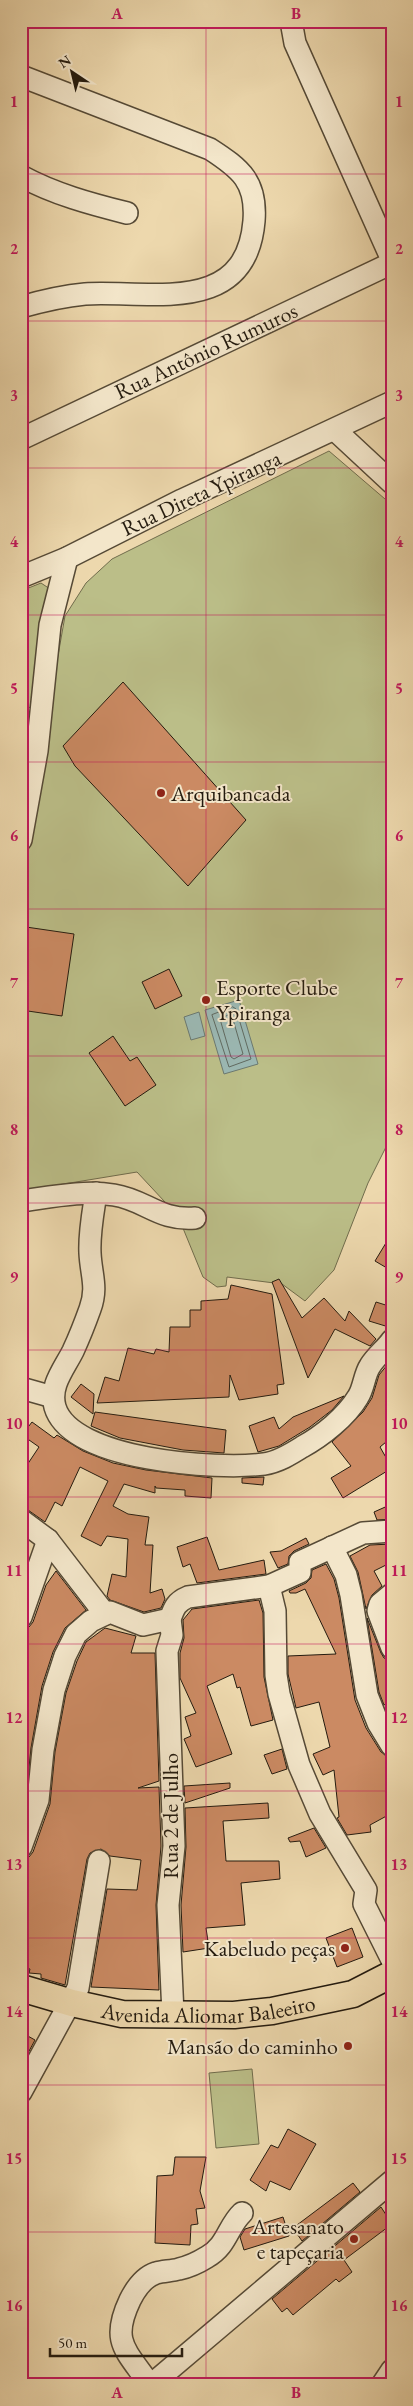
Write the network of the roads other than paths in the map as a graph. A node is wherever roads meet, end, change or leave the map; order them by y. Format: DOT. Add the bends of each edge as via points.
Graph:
graph roads {
  1 [pos="291,21"];
  2 [pos="21,76"];
  3 [pos="21,176"];
  4 [pos="127,213"];
  5 [pos="392,262"];
  6 [pos="21,307"];
  7 [pos="392,402"];
  8 [pos="335,430"];
  9 [pos="21,439"];
  10 [pos="392,483"];
  11 [pos="68,558"];
  12 [pos="21,577"];
  13 [pos="26,740"];
  14 [pos="21,840"];
  15 [pos="96,1193"];
  16 [pos="21,1201"];
  17 [pos="195,1218"];
  18 [pos="392,1340"];
  19 [pos="21,1388"];
  20 [pos="53,1397"];
  21 [pos="21,1520"];
  22 [pos="392,1530"];
  23 [pos="48,1540"];
  24 [pos="332,1547"];
  25 [pos="269,1586"];
  26 [pos="392,1594"];
  27 [pos="105,1614"];
  28 [pos="21,1617"];
  29 [pos="170,1619"];
  30 [pos="392,1648"];
  31 [pos="392,1746"];
  32 [pos="21,1848"];
  33 [pos="99,1861"];
  34 [pos="392,1960"];
  35 [pos="392,1974"];
  36 [pos="21,1988"];
  37 [pos="392,1992"];
  38 [pos="353,1994"];
  39 [pos="72,2003"];
  40 [pos="173,2014"];
  41 [pos="21,2092"];
  42 [pos="392,2181"];
  43 [pos="242,2213"];
  44 [pos="392,2370"];
  45 [pos="151,2385"];
  46 [pos="382,2385"];
  1 -- 5 [label="street" via="299,52"];
  2 -- 6 [label="street" via="210,149 245,176 252,189 255,207 253,230 242,258 226,280 212,288 177,294 77,295"];
  3 -- 4 [label="street" via="56,192"];
  5 -- 9 [label="street, Rua Antônio Rumuros"];
  7 -- 8 [label="street, Rua Direta Ypiranga"];
  8 -- 10 [label="street"];
  8 -- 11 [label="street, Rua Direta Ypiranga" via="182,500"];
  11 -- 12 [label="street, Rua Direta Ypiranga"];
  11 -- 13 [label="street"];
  13 -- 14 [label="street"];
  15 -- 16 [label="street"];
  15 -- 17 [label="street" via="124,1197 164,1216"];
  15 -- 20 [label="street" via="90,1255 94,1276 93,1299 55,1385"];
  18 -- 20 [label="street" via="369,1367 359,1397 325,1432 304,1447 266,1464 161,1462 121,1452 87,1439 68,1425 55,1408"];
  19 -- 20 [label="street"];
  21 -- 23 [label="street"];
  22 -- 24 [label="street" via="362,1533"];
  23 -- 27 [label="street"];
  23 -- 28 [label="street"];
  24 -- 25 [label="street" via="300,1562 300,1572"];
  24 -- 31 [label="street" via="351,1594 366,1695"];
  25 -- 29 [label="street" via="188,1597 174,1607"];
  25 -- 34 [label="street" via="275,1611 278,1694 299,1765 320,1814 366,1890 364,1904"];
  26 -- 30 [label="street" via="380,1604 378,1611"];
  27 -- 29 [label="street" via="115,1613 143,1625"];
  27 -- 32 [label="street" via="76,1634 66,1656 54,1690 38,1800"];
  29 -- 40 [label="street, Rua 2 de Julho" via="172,1635 168,1651 174,1846 168,1905"];
  33 -- 39 [label="street" via="82,1970"];
  35 -- 38 [label="main road, Avenida Aliomar Baleeiro"];
  36 -- 39 [label="main road, Avenida Aliomar Baleeiro"];
  37 -- 38 [label="main road"];
  38 -- 40 [label="main road, Avenida Aliomar Baleeiro" via="272,2011 234,2015"];
  39 -- 40 [label="main road, Avenida Aliomar Baleeiro" via="122,2014"];
  39 -- 41 [label="street"];
  42 -- 45 [label="street"];
  43 -- 45 [label="street" via="225,2242 208,2257 180,2269 157,2273 144,2280 132,2296 121,2319 120,2334 125,2349"];
  44 -- 46 [label="street"];
}
